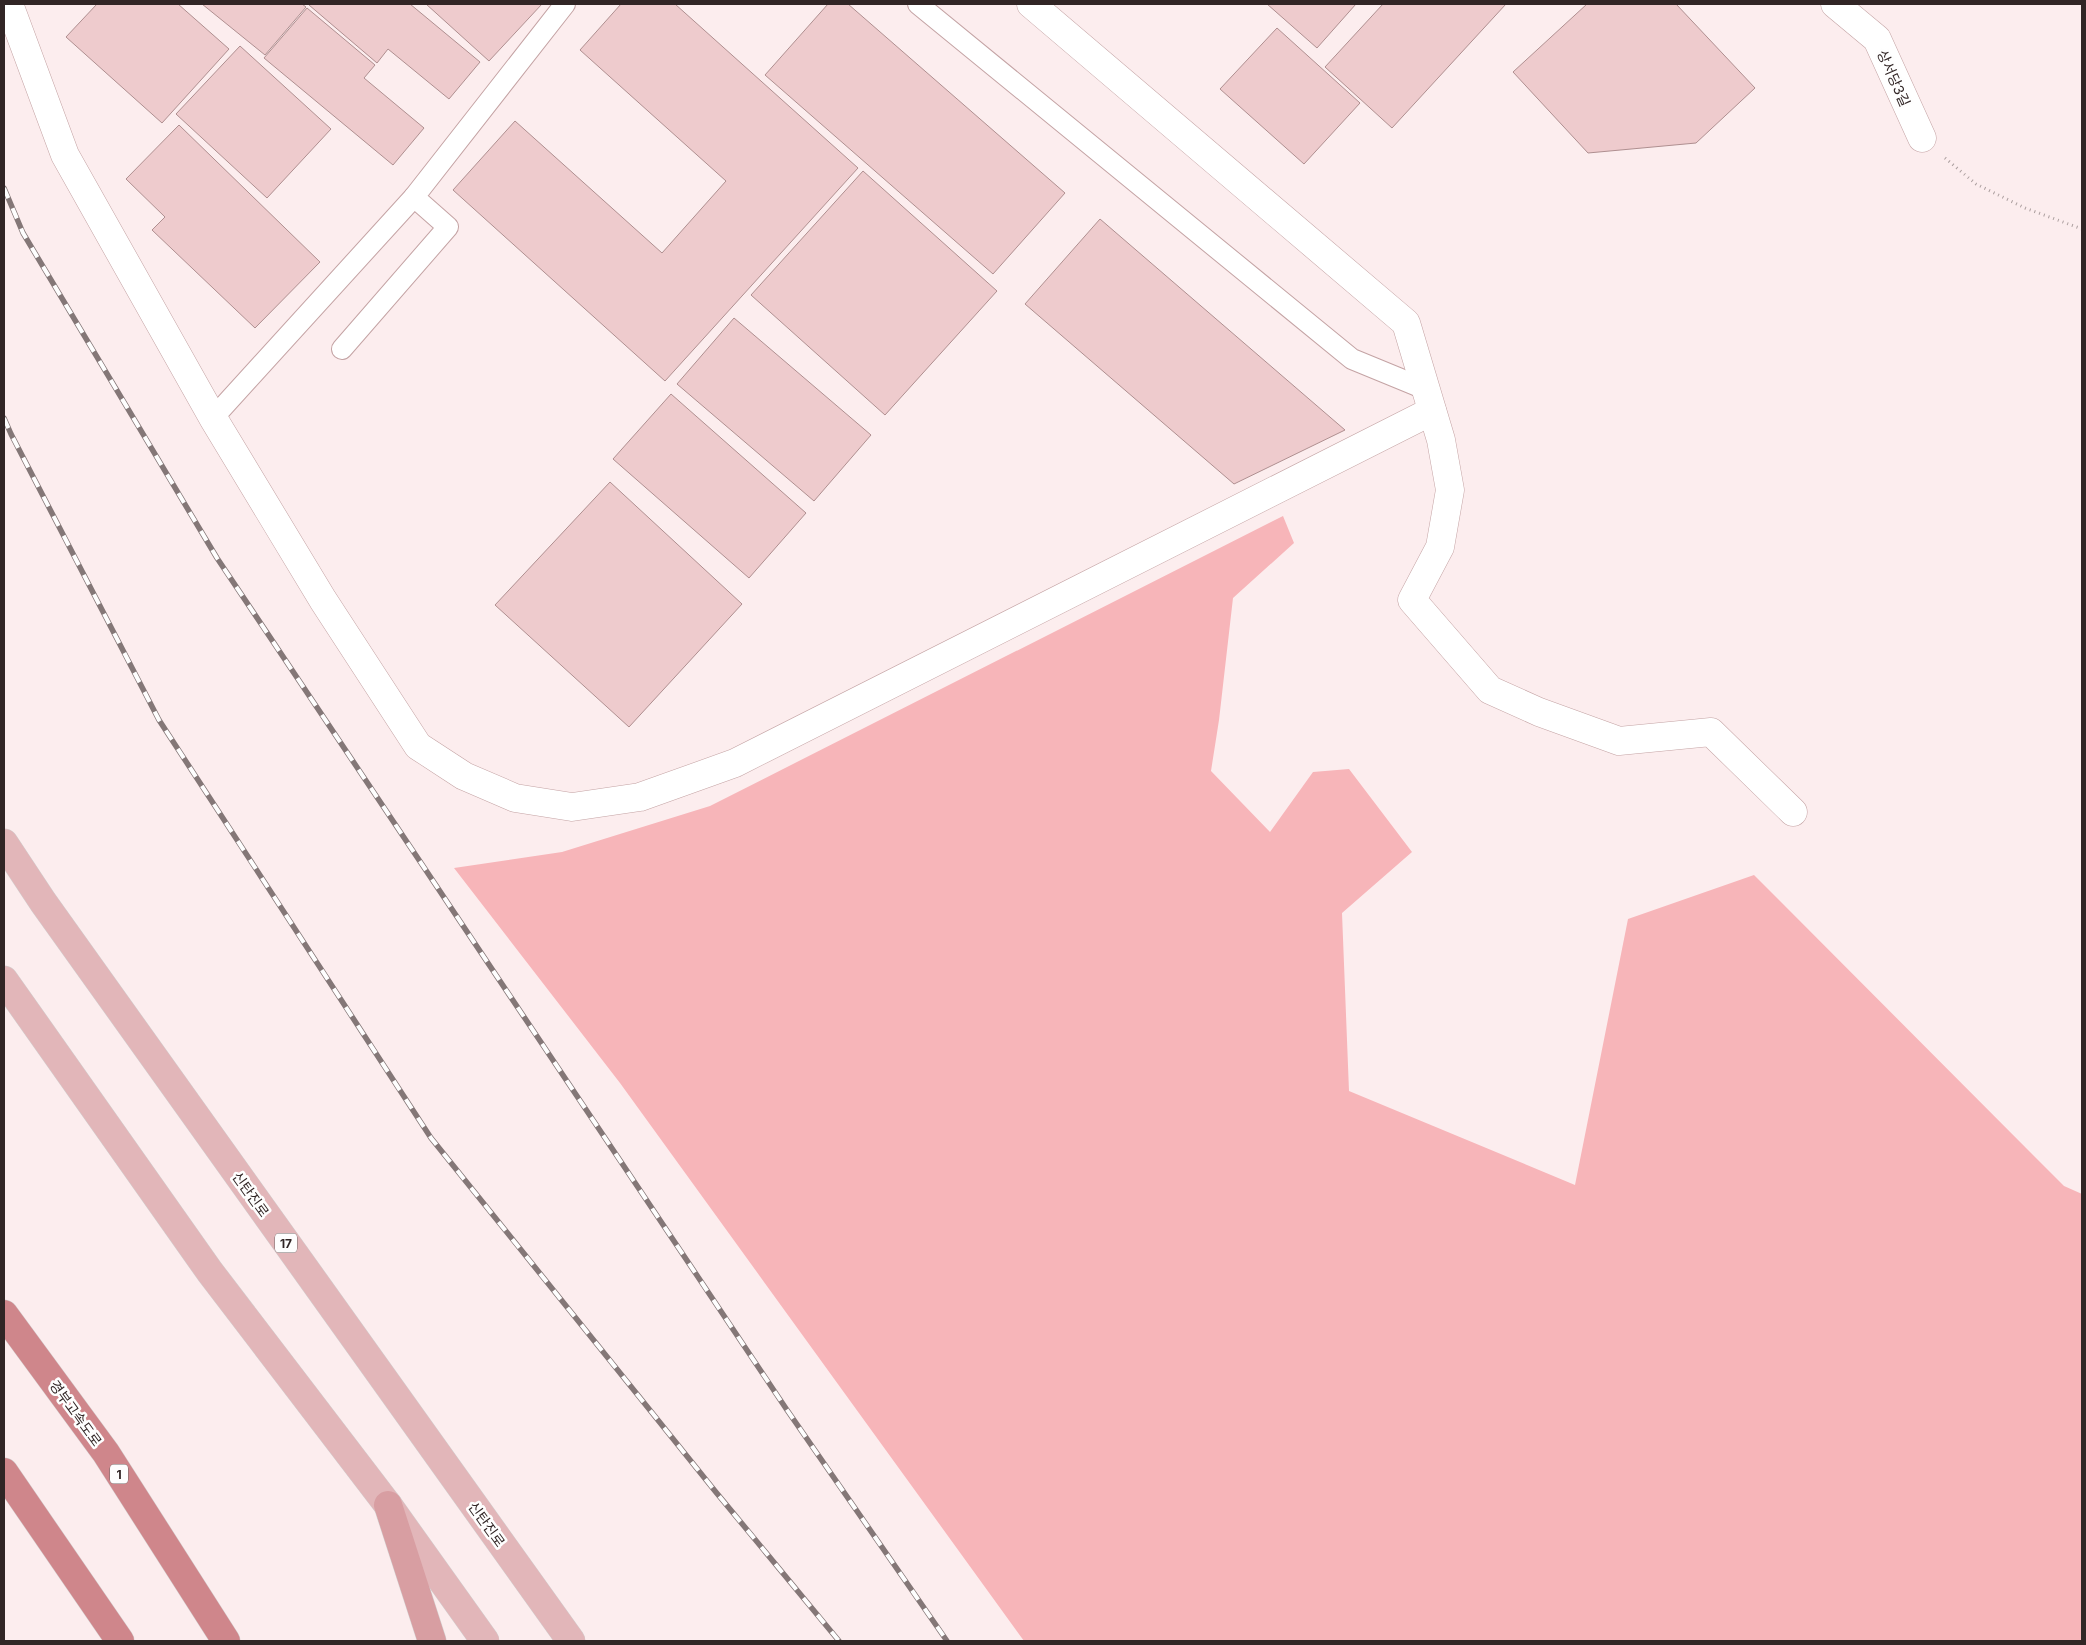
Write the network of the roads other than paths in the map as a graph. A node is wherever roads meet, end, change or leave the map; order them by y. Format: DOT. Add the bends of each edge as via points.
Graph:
graph roads {
  1 [pos="9,4"];
  2 [pos="566,4"];
  3 [pos="918,4"];
  4 [pos="1031,4"];
  5 [pos="1835,4"];
  6 [pos="1922,138"];
  7 [pos="414,197"];
  8 [pos="342,349"];
  9 [pos="1429,400"];
  10 [pos="213,418"];
  11 [pos="1792,812"];
  12 [pos="4,843"];
  13 [pos="4,980"];
  14 [pos="4,1314"];
  15 [pos="4,1472"];
  16 [pos="388,1505"];
  17 [pos="120,1641"];
  18 [pos="226,1641"];
  19 [pos="432,1641"];
  20 [pos="485,1641"];
  21 [pos="571,1641"];
  1 -- 10 [label="street" via="66,155"];
  2 -- 7 [label="lane"];
  3 -- 9 [label="lane" via="1352,358"];
  4 -- 9 [label="street" via="1406,323"];
  5 -- 6 [label="street, 상서당3길" via="1877,39"];
  7 -- 8 [label="lane" via="448,227"];
  7 -- 10 [label="lane"];
  9 -- 10 [label="street" via="735,763 640,796 572,807 515,798 464,776 418,746 323,600"];
  9 -- 11 [label="street" via="1441,440 1450,490 1440,548 1412,600 1490,690 1619,741 1711,732"];
  12 -- 21 [label="main road, 신탄진로 / 17" via="48,910"];
  13 -- 16 [label="main road" via="210,1272"];
  14 -- 18 [label="highway, 경부고속도로 / 1" via="106,1454"];
  15 -- 17 [label="highway"];
  16 -- 19 [label="highway"];
  16 -- 20 [label="main road"];
}
